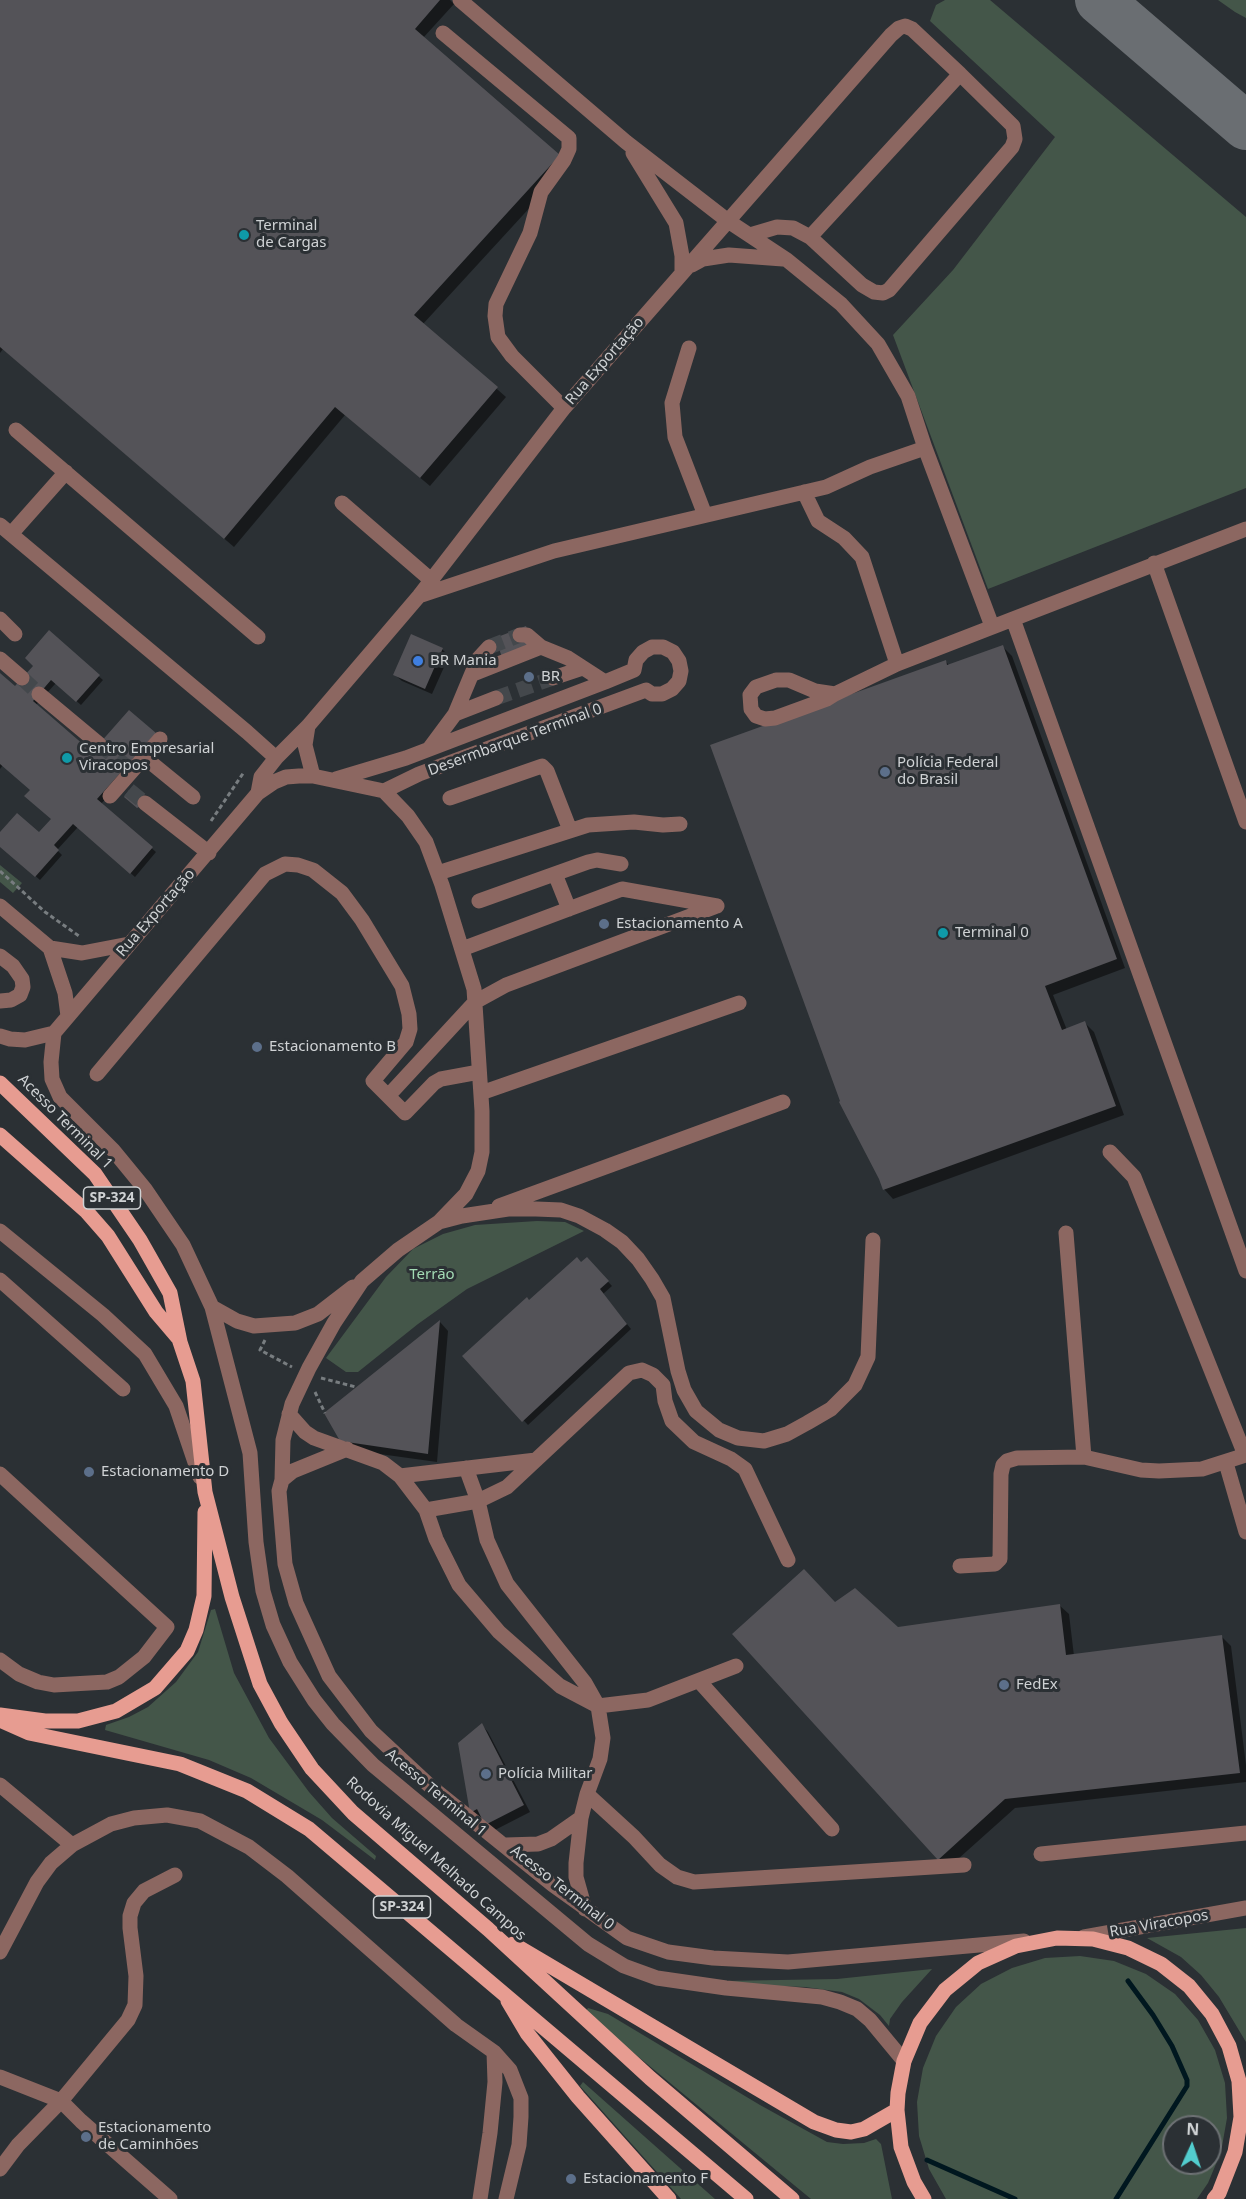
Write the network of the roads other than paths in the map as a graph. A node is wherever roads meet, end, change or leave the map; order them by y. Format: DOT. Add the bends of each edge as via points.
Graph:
graph roads {
  1 [pos="460,0"];
  2 [pos="443,33"];
  3 [pos="960,74"];
  4 [pos="626,142"];
  5 [pos="728,221"];
  6 [pos="750,235"];
  7 [pos="810,237"];
  8 [pos="787,260"];
  9 [pos="682,272"];
  10 [pos="689,348"];
  11 [pos="564,408"];
  12 [pos="16,430"];
  13 [pos="925,448"];
  14 [pos="66,472"];
  15 [pos="804,492"];
  16 [pos="342,502"];
  17 [pos="705,515"];
  18 [pos="1246,529"];
  19 [pos="5,530"];
  20 [pos="1154,563"];
  21 [pos="431,580"];
  22 [pos="419,596"];
  23 [pos="1013,619"];
  24 [pos="0,620"];
  25 [pos="992,626"];
  26 [pos="15,634"];
  27 [pos="520,635"];
  28 [pos="258,637"];
  29 [pos="489,647"];
  30 [pos="541,647"];
  31 [pos="0,659"];
  32 [pos="897,664"];
  33 [pos="583,668"];
  34 [pos="473,674"];
  35 [pos="22,678"];
  36 [pos="553,678"];
  37 [pos="605,682"];
  38 [pos="39,694"];
  39 [pos="835,694"];
  40 [pos="496,698"];
  41 [pos="455,714"];
  42 [pos="308,726"];
  43 [pos="160,739"];
  44 [pos="99,744"];
  45 [pos="429,749"];
  46 [pos="144,757"];
  47 [pos="276,758"];
  48 [pos="313,776"];
  49 [pos="334,780"];
  50 [pos="384,791"];
  51 [pos="258,793"];
  52 [pos="110,796"];
  53 [pos="193,797"];
  54 [pos="450,798"];
  55 [pos="145,803"];
  56 [pos="1246,822"];
  57 [pos="680,824"];
  58 [pos="570,830"];
  59 [pos="209,853"];
  60 [pos="621,864"];
  61 [pos="438,873"];
  62 [pos="555,874"];
  63 [pos="479,901"];
  64 [pos="0,906"];
  65 [pos="569,909"];
  66 [pos="129,945"];
  67 [pos="50,948"];
  68 [pos="462,950"];
  69 [pos="0,956"];
  70 [pos="0,1001"];
  71 [pos="475,1002"];
  72 [pos="739,1003"];
  73 [pos="68,1016"];
  74 [pos="54,1033"];
  75 [pos="0,1035"];
  76 [pos="479,1072"];
  77 [pos="97,1074"];
  78 [pos="0,1083"];
  79 [pos="481,1093"];
  80 [pos="389,1095"];
  81 [pos="783,1102"];
  82 [pos="0,1135"];
  83 [pos="1110,1152"];
  84 [pos="480,1213"];
  85 [pos="439,1222"];
  86 [pos="0,1231"];
  87 [pos="1066,1233"];
  88 [pos="873,1240"];
  89 [pos="1246,1271"];
  90 [pos="0,1280"];
  91 [pos="362,1281"];
  92 [pos="212,1307"];
  93 [pos="180,1342"];
  94 [pos="193,1381"];
  95 [pos="123,1389"];
  96 [pos="289,1414"];
  97 [pos="347,1449"];
  98 [pos="1245,1455"];
  99 [pos="1084,1457"];
  100 [pos="536,1460"];
  101 [pos="1226,1463"];
  102 [pos="466,1468"];
  103 [pos="0,1474"];
  104 [pos="400,1476"];
  105 [pos="282,1480"];
  106 [pos="205,1492"];
  107 [pos="478,1501"];
  108 [pos="426,1510"];
  109 [pos="1246,1532"];
  110 [pos="788,1560"];
  111 [pos="960,1566"];
  112 [pos="0,1660"];
  113 [pos="736,1666"];
  114 [pos="699,1681"];
  115 [pos="598,1706"];
  116 [pos="0,1715"];
  117 [pos="0,1720"];
  118 [pos="0,1785"];
  119 [pos="587,1794"];
  120 [pos="581,1818"];
  121 [pos="832,1829"];
  122 [pos="1246,1833"];
  123 [pos="72,1845"];
  124 [pos="506,1845"];
  125 [pos="1041,1854"];
  126 [pos="964,1865"];
  127 [pos="175,1875"];
  128 [pos="1246,1908"];
  129 [pos="585,1909"];
  130 [pos="488,1929"];
  131 [pos="1065,1938"];
  132 [pos="0,1952"];
  133 [pos="502,1991"];
  134 [pos="494,2052"];
  135 [pos="904,2061"];
  136 [pos="0,2077"];
  137 [pos="61,2101"];
  138 [pos="897,2110"];
  139 [pos="1246,2123"];
  140 [pos="1236,2145"];
  141 [pos="0,2169"];
  142 [pos="170,2199"];
  143 [pos="480,2199"];
  144 [pos="506,2199"];
  145 [pos="669,2199"];
  146 [pos="746,2199"];
  147 [pos="792,2199"];
  148 [pos="924,2199"];
  149 [pos="1214,2199"];
  150 [pos="1226,2199"];
  1 -- 4 [label="street"];
  2 -- 11 [label="street" via="569,138 564,160 541,192 530,232 496,304 495,316 498,337 512,356"];
  3 -- 5 [label="street, Rua Exportação" via="912,28 899,28"];
  3 -- 7 [label="street"];
  3 -- 7 [label="street" via="1013,126 1015,139 889,290 874,292 861,285"];
  4 -- 5 [label="street"];
  4 -- 9 [label="street" via="676,223"];
  5 -- 6 [label="street"];
  5 -- 9 [label="street, Rua Exportação"];
  6 -- 7 [label="street" via="777,227 793,228"];
  6 -- 8 [label="street"];
  8 -- 9 [label="street" via="729,255 703,259"];
  8 -- 13 [label="street" via="841,304 878,344 908,396"];
  9 -- 11 [label="street, Rua Exportação"];
  10 -- 17 [label="street" via="672,403 675,437"];
  11 -- 21 [label="street, Rua Exportação"];
  12 -- 14 [label="street"];
  13 -- 15 [label="street"];
  13 -- 25 [label="street"];
  14 -- 19 [label="street"];
  14 -- 28 [label="street"];
  15 -- 17 [label="street"];
  15 -- 32 [label="street" via="818,521 844,537 862,557"];
  16 -- 21 [label="street"];
  17 -- 22 [label="street" via="554,550"];
  18 -- 20 [label="street"];
  19 -- 47 [label="street"];
  20 -- 23 [label="street"];
  20 -- 56 [label="street"];
  21 -- 22 [label="street, Rua Exportação"];
  22 -- 42 [label="street, Rua Exportação"];
  23 -- 25 [label="street"];
  23 -- 89 [label="street"];
  24 -- 26 [label="street"];
  25 -- 32 [label="street"];
  27 -- 30 [label="street" via="527,635"];
  29 -- 34 [label="street" via="478,659"];
  30 -- 33 [label="street"];
  30 -- 34 [label="street"];
  31 -- 35 [label="street"];
  32 -- 39 [label="street"];
  33 -- 36 [label="street"];
  33 -- 37 [label="street"];
  34 -- 41 [label="street"];
  37 -- 45 [label="street, Desermbarque Terminal 0"];
  37 -- 50 [label="street, Desermbarque Terminal 0" via="634,670 636,660 652,647 673,652 679,661 679,681 672,690 662,694 646,690 419,774"];
  38 -- 44 [label="street"];
  39 -- 39 [label="street" via="789,680 776,680 756,687 749,702 756,716 765,719"];
  40 -- 41 [label="street"];
  41 -- 45 [label="street"];
  42 -- 47 [label="street, Rua Exportação"];
  42 -- 48 [label="street" via="305,744"];
  43 -- 46 [label="street"];
  45 -- 49 [label="street, Desermbarque Terminal 0"];
  46 -- 52 [label="street" via="129,769 125,787"];
  46 -- 53 [label="street"];
  47 -- 51 [label="street, Rua Exportação" via="261,777"];
  48 -- 49 [label="street"];
  48 -- 51 [label="street" via="286,777"];
  49 -- 50 [label="street"];
  50 -- 61 [label="street" via="426,842"];
  51 -- 59 [label="street, Rua Exportação"];
  54 -- 58 [label="street" via="542,766"];
  55 -- 59 [label="street"];
  57 -- 58 [label="street" via="604,823"];
  58 -- 61 [label="street"];
  59 -- 66 [label="street, Rua Exportação"];
  60 -- 62 [label="street" via="597,860"];
  61 -- 68 [label="street"];
  62 -- 63 [label="street"];
  62 -- 65 [label="street"];
  64 -- 67 [label="street"];
  65 -- 68 [label="street"];
  65 -- 71 [label="street" via="622,890 717,906 506,985"];
  66 -- 67 [label="street" via="82,953"];
  66 -- 73 [label="street, Rua Exportação"];
  67 -- 73 [label="street"];
  68 -- 71 [label="street"];
  69 -- 70 [label="street" via="13,966 23,987 20,995"];
  71 -- 76 [label="street"];
  71 -- 80 [label="street"];
  72 -- 79 [label="street"];
  73 -- 74 [label="street, Rua Exportação"];
  74 -- 75 [label="street" via="25,1040"];
  74 -- 92 [label="street, Acesso Terminal 1" via="52,1079 60,1097 145,1189 183,1245"];
  76 -- 79 [label="street"];
  76 -- 80 [label="street" via="441,1079 405,1113"];
  77 -- 80 [label="street" via="265,874 285,864 313,870 342,893 402,986 410,1029 406,1042 373,1081"];
  78 -- 93 [label="main road, Acesso Terminal 1 / SP-324" via="101,1182 140,1239 170,1293"];
  79 -- 85 [label="street" via="482,1152 478,1171 466,1194"];
  81 -- 84 [label="street"];
  82 -- 93 [label="main road" via="87,1212 108,1236"];
  83 -- 98 [label="street" via="1134,1178"];
  84 -- 85 [label="street"];
  84 -- 88 [label="street" via="561,1210 579,1216 622,1242 663,1298 678,1371 696,1411 719,1430 738,1438 764,1441 787,1434 831,1409 855,1385 868,1357"];
  85 -- 91 [label="street, Acesso Terminal 0"];
  86 -- 106 [label="street" via="104,1314 145,1354 176,1406"];
  87 -- 99 [label="street"];
  90 -- 95 [label="street"];
  91 -- 92 [label="street" via="318,1314 295,1323 254,1326"];
  91 -- 96 [label="street, Acesso Terminal 0" via="306,1374"];
  92 -- 135 [label="street, Acesso Terminal 1" via="250,1453 263,1591 290,1662 333,1724 373,1765 520,1888 588,1944 624,1966 657,1978 840,2002 870,2020"];
  93 -- 94 [label="main road, Acesso Terminal 1 / SP-324"];
  94 -- 106 [label="main road, Rodovia Miguel Melhado Campos / SP-324"];
  96 -- 97 [label="street" via="314,1438"];
  96 -- 105 [label="street, Acesso Terminal 0" via="283,1440"];
  97 -- 104 [label="street" via="383,1462"];
  97 -- 105 [label="street" via="293,1471"];
  98 -- 101 [label="street"];
  99 -- 101 [label="street" via="1158,1471 1202,1469"];
  99 -- 111 [label="street" via="1007,1461 1001,1474 1000,1559 995,1564"];
  100 -- 102 [label="street"];
  100 -- 107 [label="street" via="507,1487"];
  100 -- 110 [label="street" via="629,1373 642,1370 663,1385 672,1421 694,1442 731,1458 745,1469"];
  101 -- 109 [label="street"];
  102 -- 104 [label="street"];
  102 -- 107 [label="street"];
  103 -- 112 [label="street" via="167,1627 144,1657 106,1682 38,1682"];
  104 -- 108 [label="street"];
  105 -- 124 [label="street, Acesso Terminal 0" via="279,1510 285,1564 296,1603 329,1676 371,1731 430,1786"];
  106 -- 116 [label="main road" via="204,1596 187,1651 170,1672 155,1688 106,1714 67,1721"];
  106 -- 130 [label="main road, Rodovia Miguel Melhado Campos / SP-324" via="260,1684 281,1723 312,1769 353,1813"];
  107 -- 108 [label="street"];
  107 -- 115 [label="street" via="487,1540 507,1584 585,1683"];
  108 -- 115 [label="street" via="459,1585 499,1632 560,1686"];
  113 -- 114 [label="street"];
  114 -- 115 [label="street" via="648,1700"];
  114 -- 121 [label="street"];
  115 -- 119 [label="street" via="603,1738"];
  117 -- 133 [label="main road, SP-324" via="29,1733 180,1764 247,1791 309,1829"];
  118 -- 123 [label="street"];
  119 -- 120 [label="street"];
  119 -- 126 [label="street" via="660,1864 677,1877 694,1882"];
  120 -- 124 [label="street" via="538,1844"];
  120 -- 129 [label="street" via="576,1877"];
  122 -- 125 [label="street"];
  123 -- 132 [label="street" via="37,1882"];
  123 -- 134 [label="street" via="111,1824 134,1818 167,1815 200,1821 249,1846 456,2025"];
  124 -- 129 [label="street, Acesso Terminal 0"];
  127 -- 137 [label="street" via="144,1891 134,1903 130,1928 135,2005 128,2020"];
  128 -- 131 [label="street, Rua Viracopos"];
  129 -- 131 [label="street, Acesso Terminal 0" via="627,1938 668,1952 713,1958 788,1962"];
  130 -- 138 [label="main road" via="814,2122 851,2132"];
  130 -- 147 [label="main road, Rodovia Miguel Melhado Campos / SP-324" via="650,2078"];
  131 -- 135 [label="main road" via="1016,1946 978,1964 945,1990 920,2023"];
  131 -- 140 [label="main road" via="1128,1948 1161,1964 1189,1986 1212,2014 1229,2046 1239,2081 1241,2117"];
  133 -- 145 [label="main road" via="526,2032 578,2097"];
  133 -- 146 [label="main road, SP-324"];
  134 -- 143 [label="street" via="494,2092"];
  134 -- 144 [label="street" via="510,2070 521,2098 519,2145"];
  135 -- 138 [label="main road"];
  136 -- 137 [label="street"];
  137 -- 141 [label="street"];
  137 -- 142 [label="street"];
  138 -- 148 [label="main road" via="902,2147"];
  139 -- 140 [label="street"];
  140 -- 149 [label="main road"];
  140 -- 150 [label="main road"];
}
